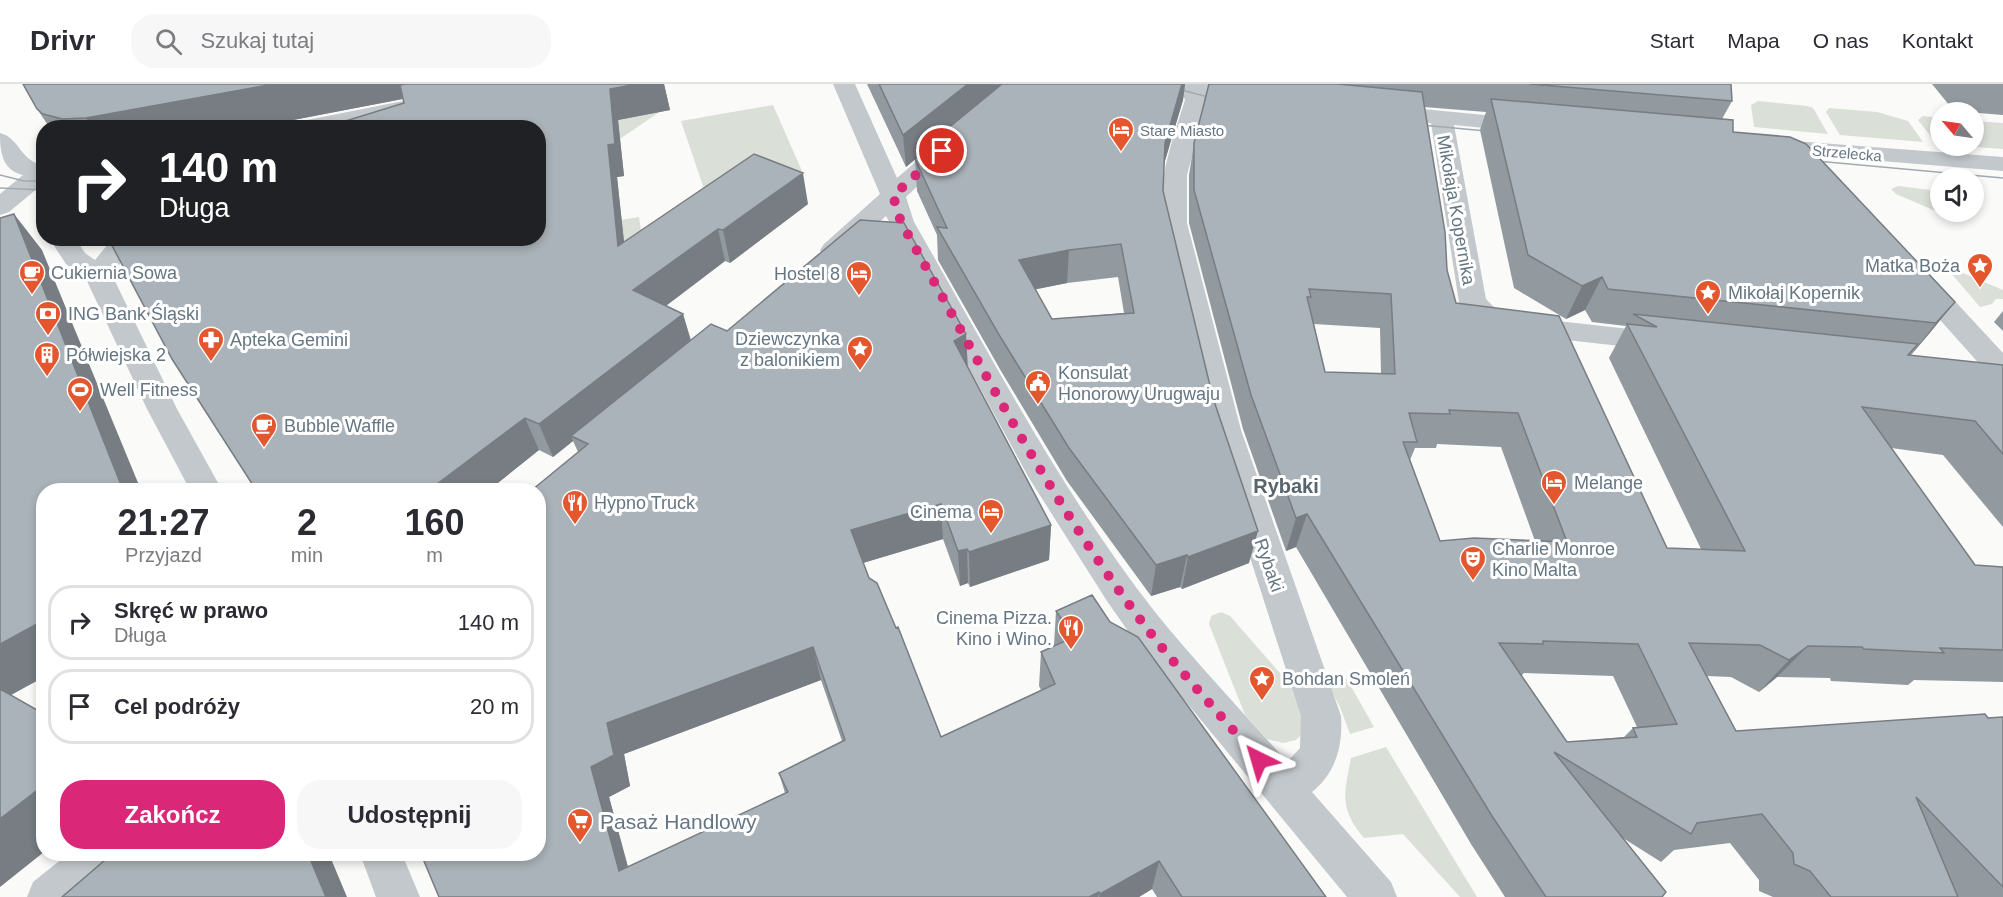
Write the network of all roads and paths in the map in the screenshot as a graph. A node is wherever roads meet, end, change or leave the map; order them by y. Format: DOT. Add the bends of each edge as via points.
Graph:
graph roads {
  1 [pos="844,84"];
  2 [pos="1189,84"];
  3 [pos="1274,103"];
  4 [pos="419,105"];
  5 [pos="1365,111"];
  6 [pos="1441,117"];
  7 [pos="343,120"];
  8 [pos="1549,127"];
  9 [pos="970,128"];
  10 [pos="0,140"];
  11 [pos="1745,144"];
  12 [pos="1802,149"];
  13 [pos="2003,164"];
  14 [pos="1820,172"];
  15 [pos="36,175"];
  16 [pos="36,183"];
  17 [pos="893,196"];
  18 [pos="0,207"];
  19 [pos="67,246"];
  20 [pos="119,246"];
  21 [pos="1902,261"];
  22 [pos="811,267"];
  23 [pos="98,274"];
  24 [pos="1687,344"];
  25 [pos="2003,371"];
  26 [pos="1969,375"];
  27 [pos="2003,378"];
  28 [pos="202,483"];
  29 [pos="1283,788"];
  30 [pos="92,861"];
  31 [pos="384,861"];
  32 [pos="49,897"];
  33 [pos="398,897"];
  34 [pos="1375,897"];
  1 -- 17 [label="street"];
  2 -- 3 [label="street"];
  2 -- 29 [label="street, Rybaki" via="1196,100 1175,167 1174,222 1225,430 1322,722 1323,745 1315,763"];
  4 -- 7 [label="street"];
  5 -- 6 [label="street"];
  6 -- 8 [label="street"];
  6 -- 24 [label="street, Mikołaja Kopernika" via="1473,302 1486,316 1521,326"];
  9 -- 17 [label="street"];
  10 -- 15 [label="street" via="22,168"];
  11 -- 12 [label="street, Strzelecka"];
  12 -- 13 [label="street, Strzelecka"];
  12 -- 14 [label="street"];
  16 -- 18 [label="street"];
  17 -- 22 [label="street"];
  17 -- 29 [label="street" via="901,222 1058,498 1143,623"];
  19 -- 23 [label="street" via="75,258"];
  20 -- 23 [label="street"];
  21 -- 25 [label="street"];
  23 -- 28 [label="street"];
  26 -- 27 [label="street"];
  29 -- 34 [label="street"];
  30 -- 32 [label="street"];
  31 -- 33 [label="street"];
}
